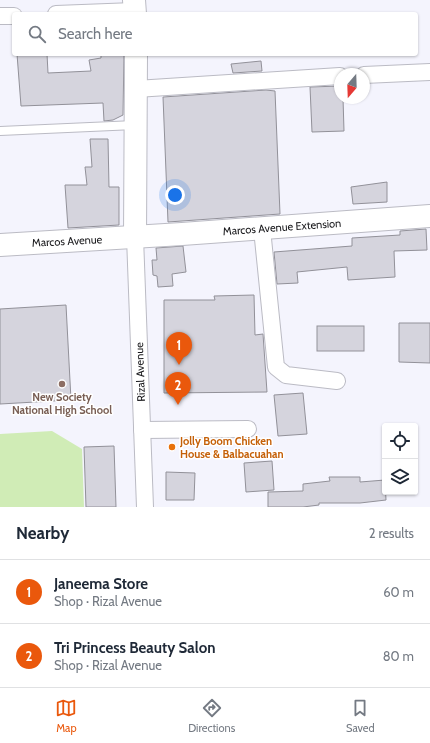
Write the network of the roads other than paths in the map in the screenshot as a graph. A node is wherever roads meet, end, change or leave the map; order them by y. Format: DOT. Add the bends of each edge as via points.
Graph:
graph roads {
  1 [pos="134,8"];
  2 [pos="82,12"];
  3 [pos="0,16"];
  4 [pos="12,16"];
  5 [pos="136,56"];
  6 [pos="430,72"];
  7 [pos="370,75"];
  8 [pos="334,76"];
  9 [pos="136,89"];
  10 [pos="136,125"];
  11 [pos="0,131"];
  12 [pos="430,216"];
  13 [pos="262,229"];
  14 [pos="135,237"];
  15 [pos="0,244"];
  16 [pos="337,381"];
  17 [pos="248,429"];
  18 [pos="142,430"];
  19 [pos="145,507"];
  1 -- 2 [label="street"];
  3 -- 4 [label="street"];
  5 -- 9 [label="street"];
  6 -- 7 [label="street"];
  8 -- 9 [label="street"];
  9 -- 10 [label="street"];
  10 -- 11 [label="lane"];
  10 -- 14 [label="street"];
  12 -- 13 [label="street, Marcos Avenue Extension"];
  13 -- 14 [label="street, Marcos Avenue Extension"];
  13 -- 16 [label="street" via="276,367 286,375"];
  14 -- 15 [label="street, Marcos Avenue"];
  14 -- 18 [label="street, Rizal Avenue"];
  17 -- 18 [label="street"];
  18 -- 19 [label="street, Rizal Avenue"];
}
